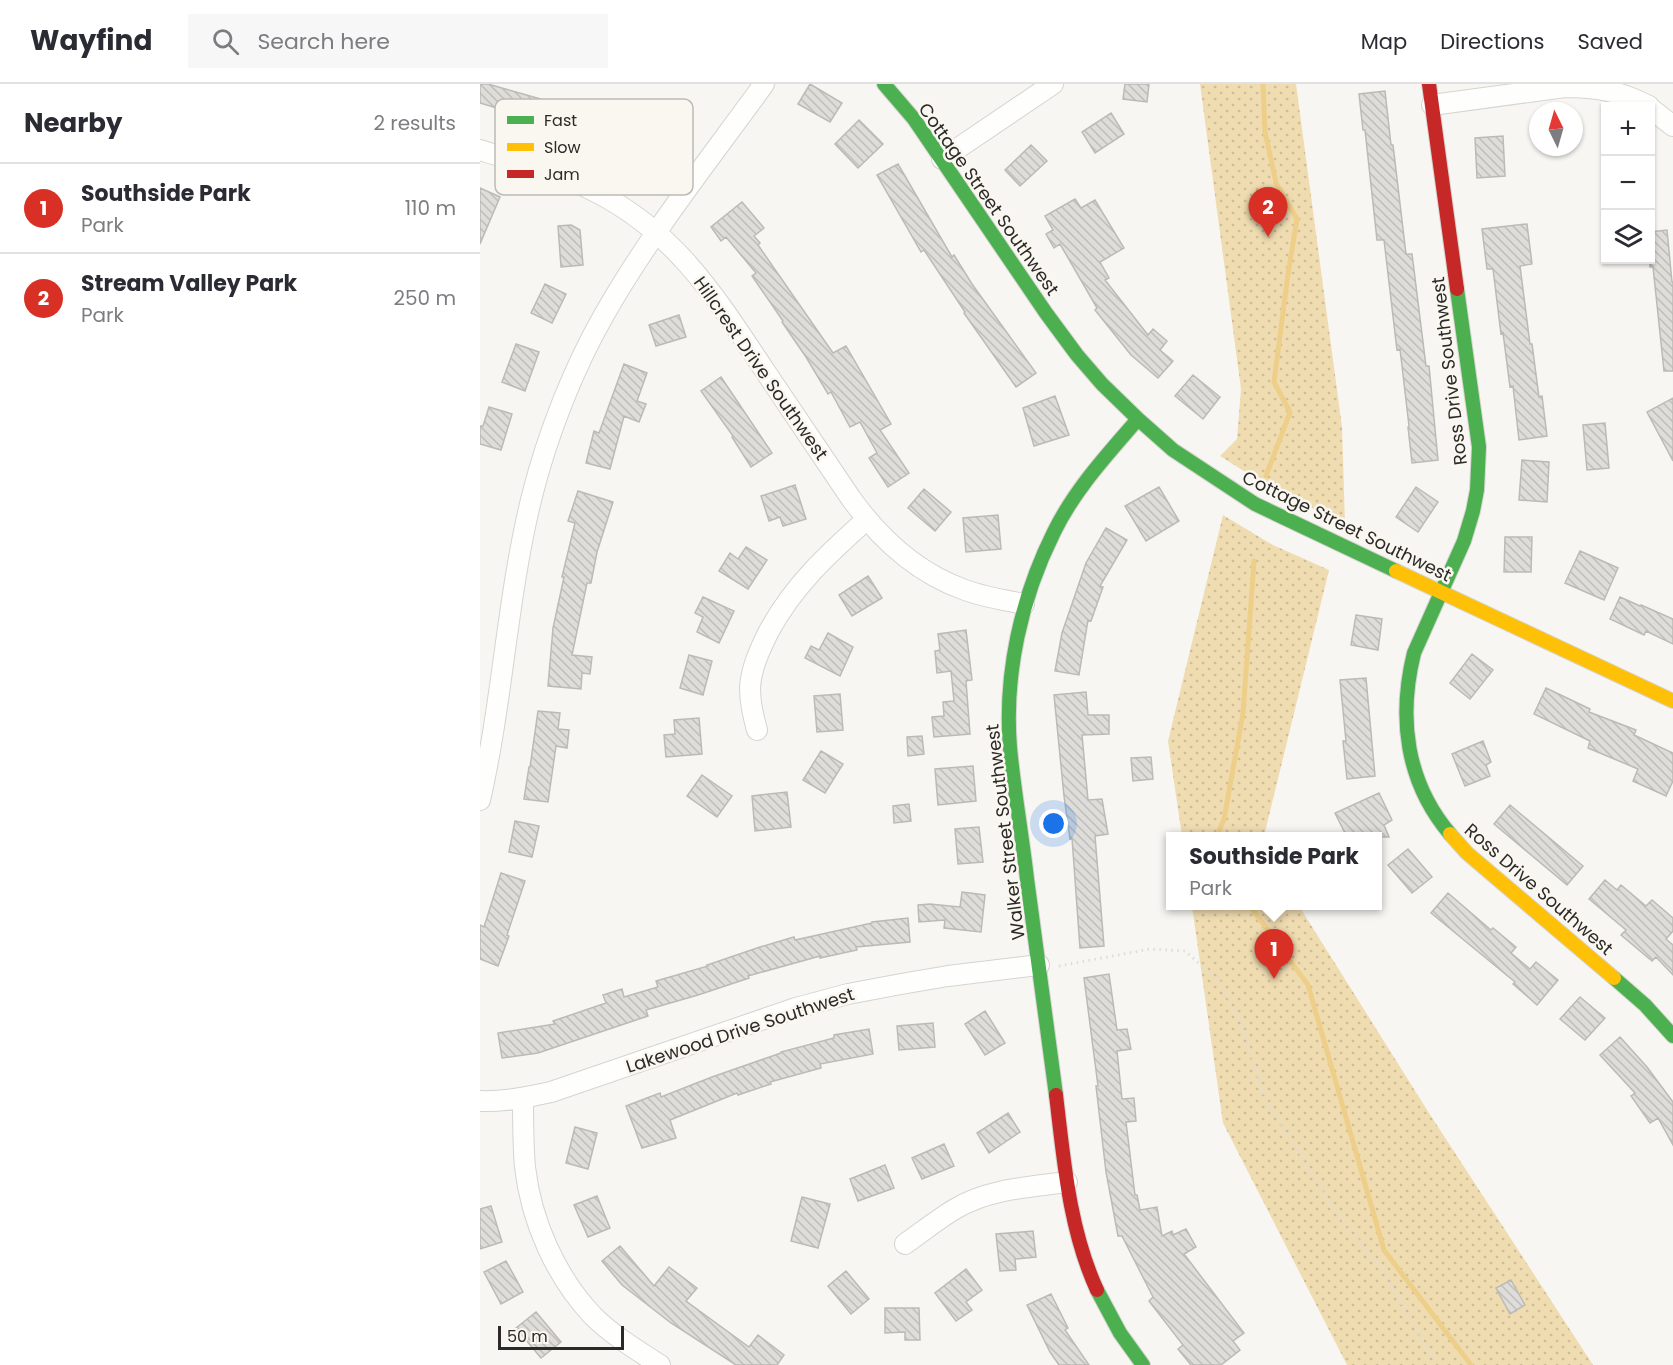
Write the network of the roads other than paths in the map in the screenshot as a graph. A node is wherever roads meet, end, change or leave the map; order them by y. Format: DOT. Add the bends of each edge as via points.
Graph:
graph roads {
  1 [pos="764,84"];
  2 [pos="884,84"];
  3 [pos="1053,84"];
  4 [pos="1429,84"];
  5 [pos="1640,102"];
  6 [pos="1432,105"];
  7 [pos="1655,111"];
  8 [pos="1673,126"];
  9 [pos="480,150"];
  10 [pos="495,155"];
  11 [pos="942,159"];
  12 [pos="693,182"];
  13 [pos="602,195"];
  14 [pos="684,195"];
  15 [pos="657,232"];
  16 [pos="1138,419"];
  17 [pos="866,520"];
  18 [pos="1441,592"];
  19 [pos="1024,604"];
  20 [pos="1673,701"];
  21 [pos="757,729"];
  22 [pos="480,800"];
  23 [pos="1039,967"];
  24 [pos="1673,1036"];
  25 [pos="523,1098"];
  26 [pos="480,1101"];
  27 [pos="1067,1182"];
  28 [pos="905,1244"];
  29 [pos="660,1365"];
  30 [pos="1143,1365"];
  1 -- 12 [label="street"];
  2 -- 11 [label="street, Cottage Street Southwest"];
  3 -- 11 [label="street"];
  4 -- 6 [label="street, Ross Drive Southwest"];
  5 -- 6 [label="street" via="1609,90 1565,87"];
  6 -- 18 [label="street, Ross Drive Southwest" via="1479,447 1475,505 1467,534"];
  7 -- 8 [label="street"];
  9 -- 10 [label="street, Hillcrest Drive Southwest"];
  11 -- 16 [label="street, Cottage Street Southwest" via="1077,355"];
  13 -- 15 [label="street, Hillcrest Drive Southwest"];
  14 -- 15 [label="street"];
  15 -- 17 [label="street, Hillcrest Drive Southwest" via="716,298"];
  15 -- 22 [label="street" via="603,317 578,366 537,479 521,548 490,759"];
  16 -- 18 [label="street, Cottage Street Southwest" via="1173,450 1255,504"];
  16 -- 19 [label="street, Walker Street Southwest" via="1093,471 1052,532"];
  17 -- 19 [label="street, Hillcrest Drive Southwest" via="888,542 936,577 991,598"];
  17 -- 21 [label="street" via="819,562 797,588 762,645 750,688"];
  18 -- 20 [label="street, Cottage Street Southwest"];
  18 -- 24 [label="street, Ross Drive Southwest" via="1415,650 1405,699 1410,756 1432,810 1467,853 1645,1005"];
  19 -- 23 [label="street, Walker Street Southwest" via="1010,684 1009,724"];
  23 -- 25 [label="street, Lakewood Drive Southwest" via="948,976 848,994"];
  23 -- 27 [label="street, Walker Street Southwest"];
  25 -- 26 [label="street, Lakewood Drive Southwest"];
  25 -- 29 [label="street" via="525,1169 531,1202 557,1264 593,1316"];
  27 -- 28 [label="street" via="982,1197 956,1209"];
  27 -- 30 [label="street, Walker Street Southwest" via="1074,1224 1090,1274 1106,1310"];
}
